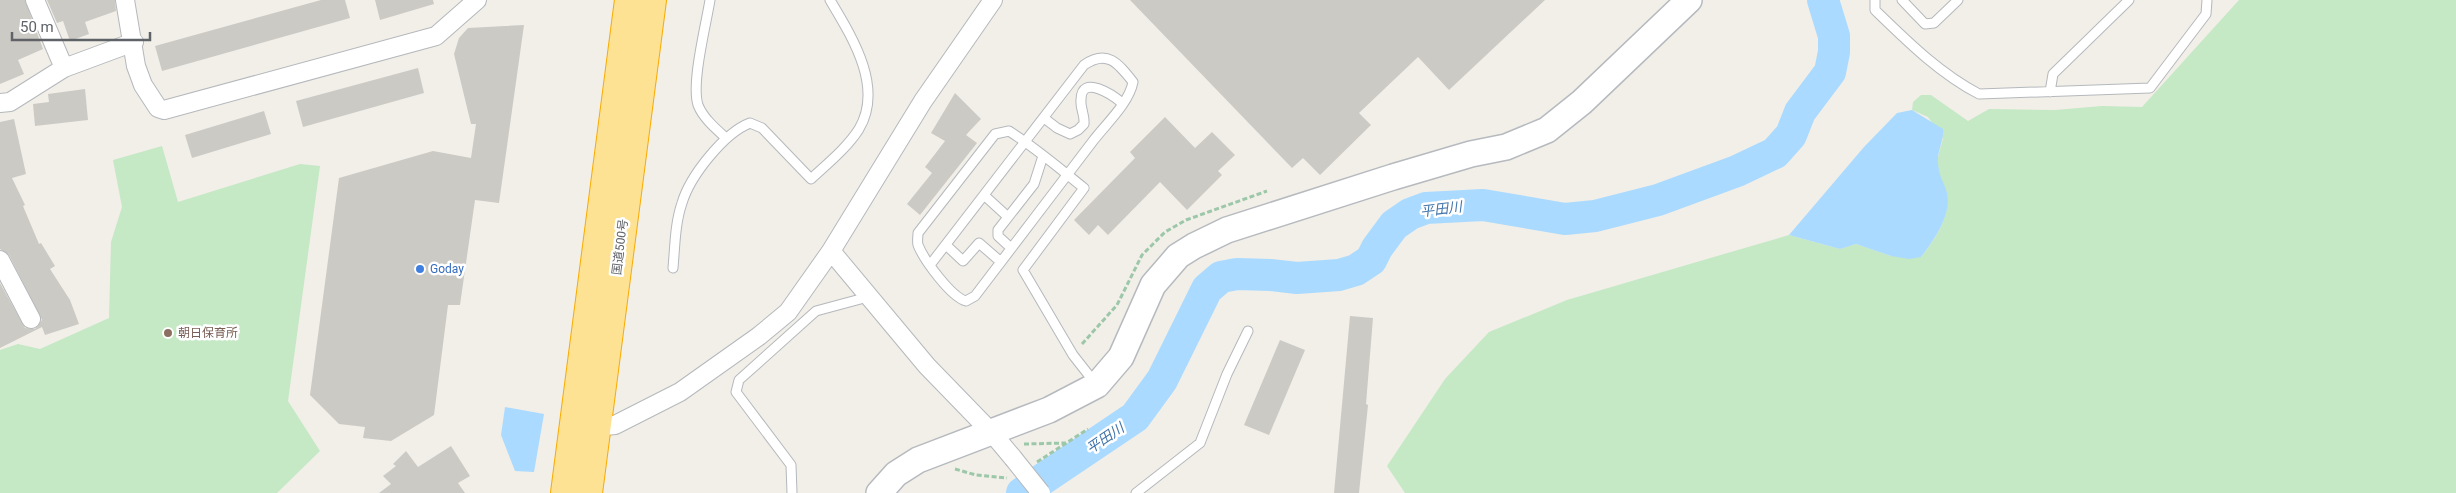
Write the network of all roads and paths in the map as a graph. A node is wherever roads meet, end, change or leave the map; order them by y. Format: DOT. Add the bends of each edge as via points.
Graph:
graph roads {
  1 [pos="36,0"];
  2 [pos="126,0"];
  3 [pos="477,0"];
  4 [pos="629,0"];
  5 [pos="652,0"];
  6 [pos="710,0"];
  7 [pos="830,0"];
  8 [pos="993,0"];
  9 [pos="1688,0"];
  10 [pos="1875,0"];
  11 [pos="1902,0"];
  12 [pos="1958,0"];
  13 [pos="2129,0"];
  14 [pos="2207,0"];
  15 [pos="134,42"];
  16 [pos="64,68"];
  17 [pos="2050,92"];
  18 [pos="0,103"];
  19 [pos="1122,103"];
  20 [pos="1044,118"];
  21 [pos="726,138"];
  22 [pos="1026,142"];
  23 [pos="1043,156"];
  24 [pos="1067,175"];
  25 [pos="985,196"];
  26 [pos="1008,217"];
  27 [pos="946,245"];
  28 [pos="1012,248"];
  29 [pos="831,251"];
  30 [pos="0,260"];
  31 [pos="1001,262"];
  32 [pos="930,265"];
  33 [pos="673,268"];
  34 [pos="868,297"];
  35 [pos="31,319"];
  36 [pos="1248,331"];
  37 [pos="1096,385"];
  38 [pos="596,427"];
  39 [pos="992,433"];
  40 [pos="1066,443"];
  41 [pos="1014,451"];
  42 [pos="565,493"];
  43 [pos="588,493"];
  44 [pos="792,493"];
  45 [pos="879,493"];
  46 [pos="1041,493"];
  47 [pos="1136,493"];
  1 -- 16 [label="street"];
  2 -- 15 [label="street"];
  3 -- 15 [label="street" via="436,36 164,110 158,108 143,85 136,66"];
  4 -- 42 [label="highway, 国道500号"];
  5 -- 38 [label="highway, 国道500号"];
  6 -- 21 [label="lane" via="698,80 698,104"];
  7 -- 21 [label="lane" via="859,55 868,87 868,110 858,130 811,179 762,128 750,123 737,128"];
  8 -- 29 [label="street" via="922,101"];
  9 -- 37 [label="street" via="1582,102 1547,130 1506,147 1402,174 1227,230 1178,256 1153,285 1121,357"];
  10 -- 17 [label="lane" via="1875,10 1920,54 1961,85 1979,94"];
  11 -- 12 [label="lane" via="1925,24 1934,23"];
  13 -- 17 [label="lane" via="2053,74"];
  14 -- 17 [label="lane" via="2206,14 2150,88"];
  15 -- 16 [label="street"];
  16 -- 18 [label="street" via="10,102"];
  19 -- 20 [label="lane" via="1108,92 1096,87 1088,88 1081,95 1084,124 1078,130 1070,134"];
  19 -- 20 [label="lane" via="1132,90 1133,82 1109,58 1096,57 1084,65"];
  19 -- 24 [label="lane"];
  20 -- 22 [label="lane"];
  21 -- 33 [label="lane" via="685,193"];
  22 -- 23 [label="lane"];
  22 -- 25 [label="lane"];
  22 -- 32 [label="lane" via="1010,131 995,134 918,233 917,243"];
  23 -- 24 [label="lane"];
  23 -- 26 [label="lane" via="1034,184"];
  24 -- 28 [label="lane"];
  24 -- 37 [label="lane" via="1084,188 1023,270 1073,355"];
  25 -- 26 [label="lane"];
  25 -- 27 [label="lane"];
  26 -- 28 [label="lane" via="998,230 998,236"];
  27 -- 31 [label="lane" via="963,261 979,243"];
  27 -- 32 [label="lane"];
  28 -- 31 [label="lane"];
  29 -- 34 [label="street"];
  29 -- 38 [label="street" via="800,298 759,336 680,392 615,425"];
  30 -- 35 [label="street"];
  31 -- 32 [label="lane" via="975,296 966,301 957,299"];
  34 -- 39 [label="street" via="927,366"];
  34 -- 44 [label="lane" via="816,311 738,380 736,392 791,465"];
  36 -- 47 [label="lane" via="1200,443"];
  37 -- 39 [label="street" via="1049,410"];
  38 -- 43 [label="highway, 国道500号"];
  39 -- 41 [label="street"];
  39 -- 45 [label="street" via="918,460 896,474"];
  40 -- 41 [label="path"];
  41 -- 46 [label="street, bridge"];
}
